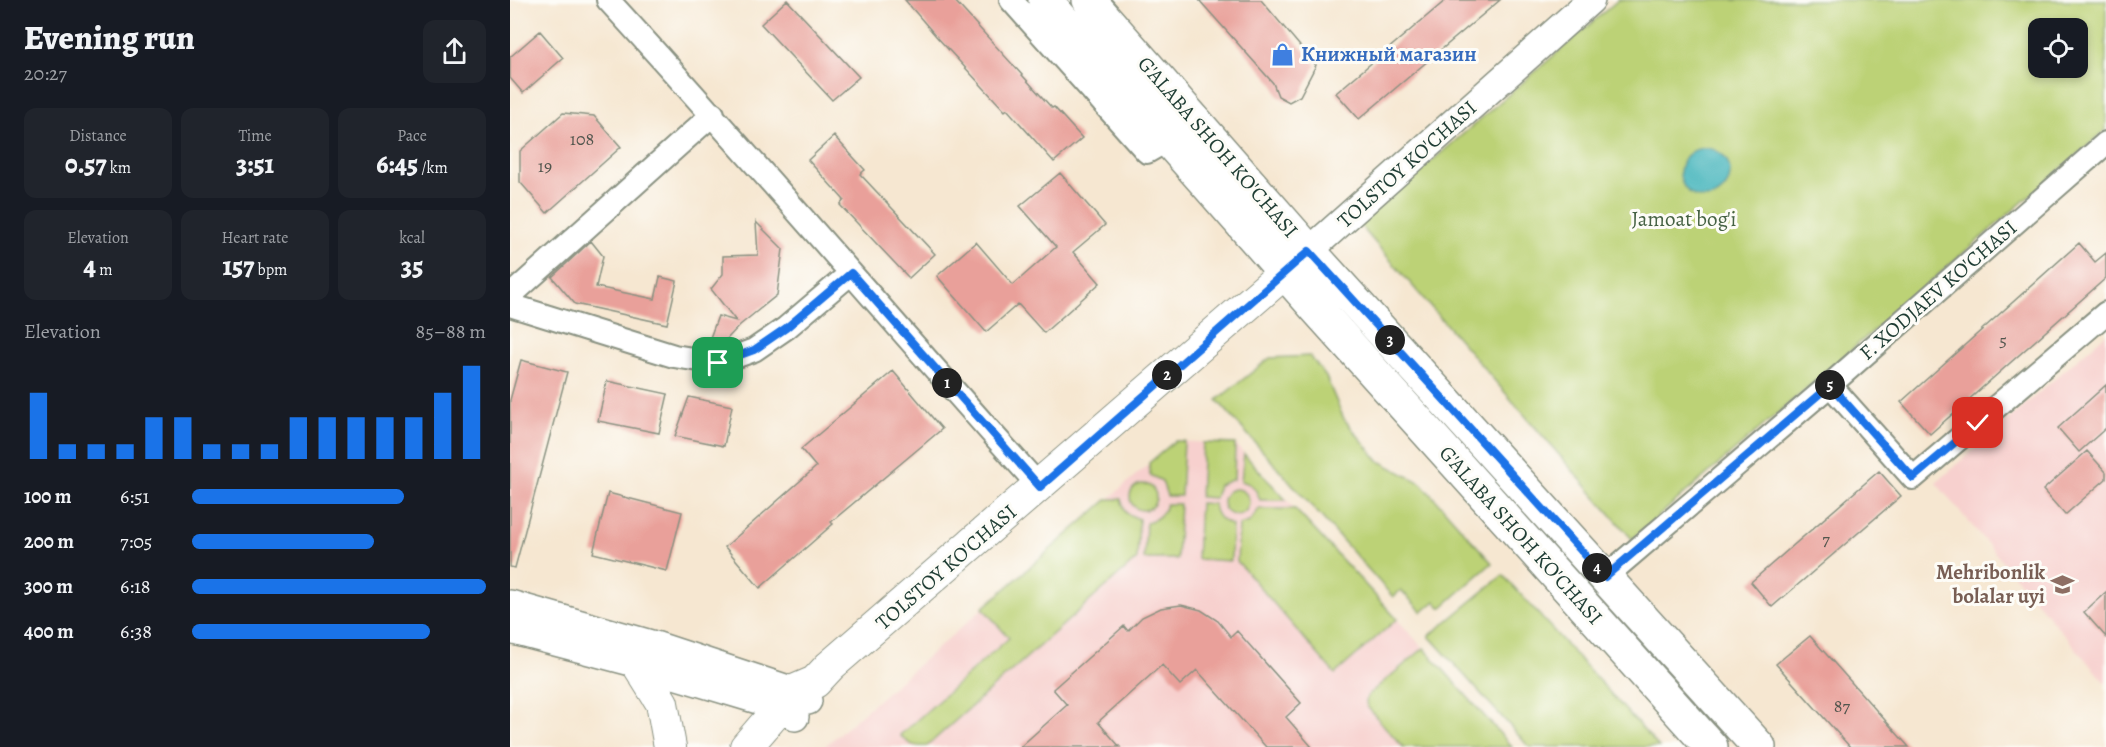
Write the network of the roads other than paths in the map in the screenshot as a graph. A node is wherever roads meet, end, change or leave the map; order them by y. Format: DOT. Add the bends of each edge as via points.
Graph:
graph roads {
  1 [pos="608,0"];
  2 [pos="1011,0"];
  3 [pos="1045,0"];
  4 [pos="1089,0"];
  5 [pos="1591,0"];
  6 [pos="713,114"];
  7 [pos="1168,140"];
  8 [pos="2106,143"];
  9 [pos="1309,251"];
  10 [pos="851,273"];
  11 [pos="1285,273"];
  12 [pos="510,296"];
  13 [pos="510,305"];
  14 [pos="2106,313"];
  15 [pos="1830,385"];
  16 [pos="1040,487"];
  17 [pos="1605,577"];
  18 [pos="510,604"];
  19 [pos="510,630"];
  20 [pos="637,663"];
  21 [pos="799,700"];
  22 [pos="670,747"];
  23 [pos="746,747"];
  24 [pos="772,747"];
  25 [pos="1711,747"];
  26 [pos="1759,747"];
  1 -- 6 [label="street"];
  2 -- 7 [label="street" via="1147,152"];
  3 -- 7 [label="main road, G'ALABA SHOH KO'CHASI"];
  4 -- 9 [label="main road, G'ALABA SHOH KO'CHASI"];
  5 -- 9 [label="street, TOLSTOY KO'CHASI"];
  6 -- 10 [label="street"];
  6 -- 12 [label="street"];
  7 -- 11 [label="main road, G'ALABA SHOH KO'CHASI"];
  8 -- 15 [label="street, F. XODJAEV KO'CHASI"];
  9 -- 11 [label="main road, TOLSTOY KO'CHASI"];
  9 -- 17 [label="main road, G'ALABA SHOH KO'CHASI"];
  10 -- 13 [label="street" via="754,350 718,363 674,356"];
  10 -- 16 [label="street"];
  11 -- 16 [label="main road, TOLSTOY KO'CHASI"];
  11 -- 25 [label="main road, G'ALABA SHOH KO'CHASI"];
  14 -- 15 [label="street" via="1913,478"];
  15 -- 17 [label="street, F. XODJAEV KO'CHASI"];
  16 -- 21 [label="main road, TOLSTOY KO'CHASI" via="839,659"];
  17 -- 26 [label="main road, G'ALABA SHOH KO'CHASI"];
  18 -- 21 [label="street" via="658,646"];
  19 -- 20 [label="street"];
  20 -- 21 [label="street"];
  20 -- 22 [label="main road" via="662,703"];
  21 -- 23 [label="main road, TOLSTOY KO'CHASI"];
  21 -- 24 [label="main road, TOLSTOY KO'CHASI"];
}
